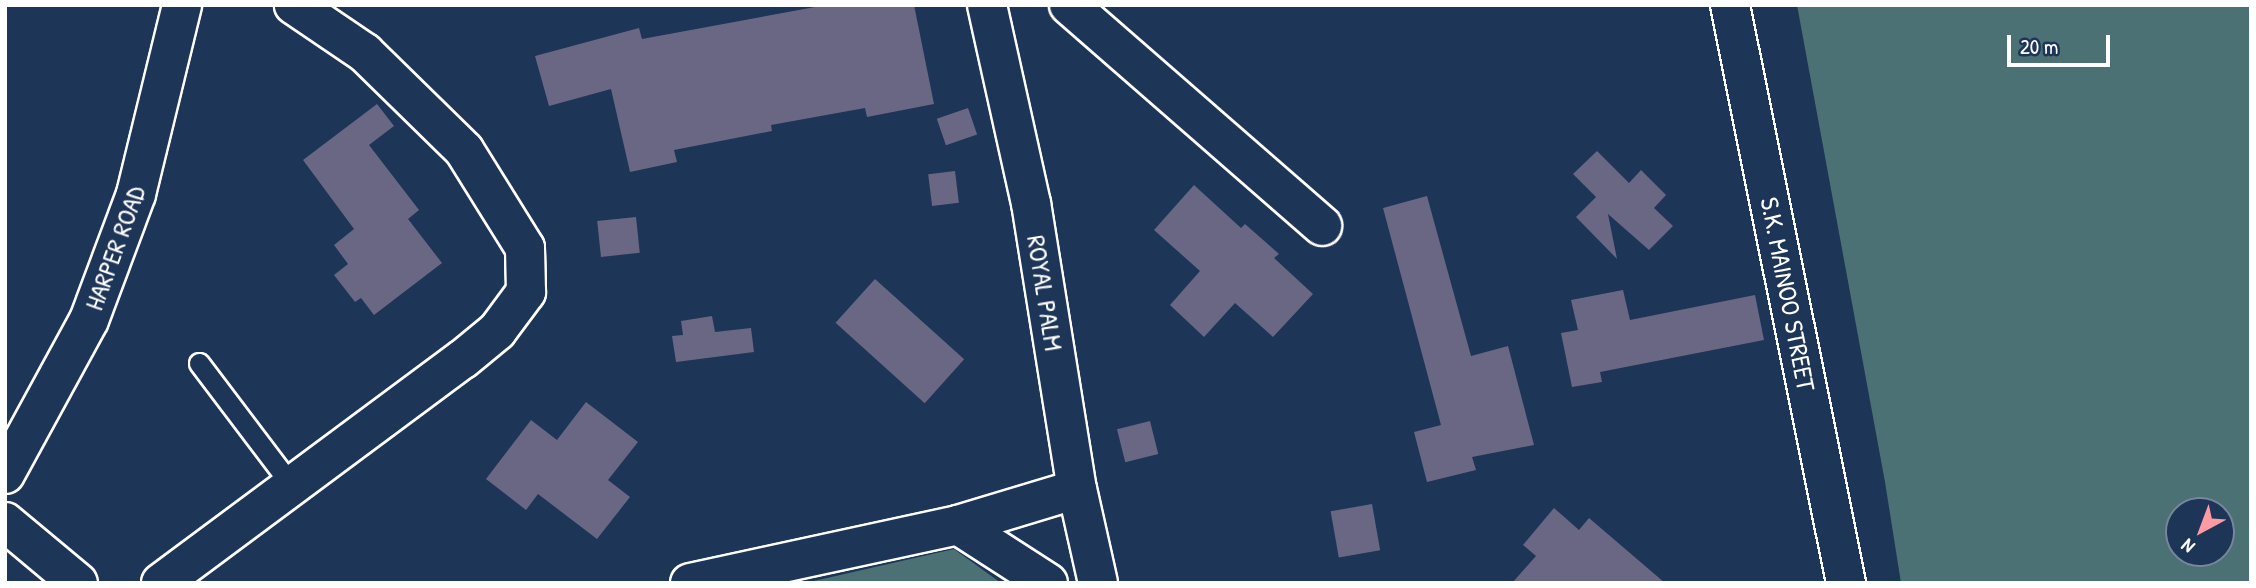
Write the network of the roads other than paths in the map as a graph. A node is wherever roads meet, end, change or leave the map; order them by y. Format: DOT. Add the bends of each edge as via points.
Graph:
graph roads {
  1 [pos="182,5"];
  2 [pos="294,5"];
  3 [pos="987,5"];
  4 [pos="1069,5"];
  5 [pos="1730,5"];
  6 [pos="1322,226"];
  7 [pos="200,363"];
  8 [pos="5,474"];
  9 [pos="292,486"];
  10 [pos="1077,489"];
  11 [pos="5,522"];
  12 [pos="958,525"];
  13 [pos="78,583"];
  14 [pos="161,583"];
  15 [pos="690,583"];
  16 [pos="1048,583"];
  17 [pos="1098,583"];
  18 [pos="1846,583"];
  1 -- 8 [label="street, HARPER ROAD" via="136,194 108,270 89,320"];
  2 -- 9 [label="street" via="365,53 464,150 525,248 526,292 497,331"];
  3 -- 10 [label="street, ROYAL PALM" via="1031,203"];
  4 -- 6 [label="street"];
  5 -- 18 [label="street, S.K. MAINOO STREET"];
  7 -- 9 [label="lane"];
  9 -- 14 [label="street"];
  10 -- 12 [label="street"];
  10 -- 17 [label="street, ROYAL PALM"];
  11 -- 13 [label="street"];
  12 -- 15 [label="street"];
  12 -- 16 [label="street"];
}
